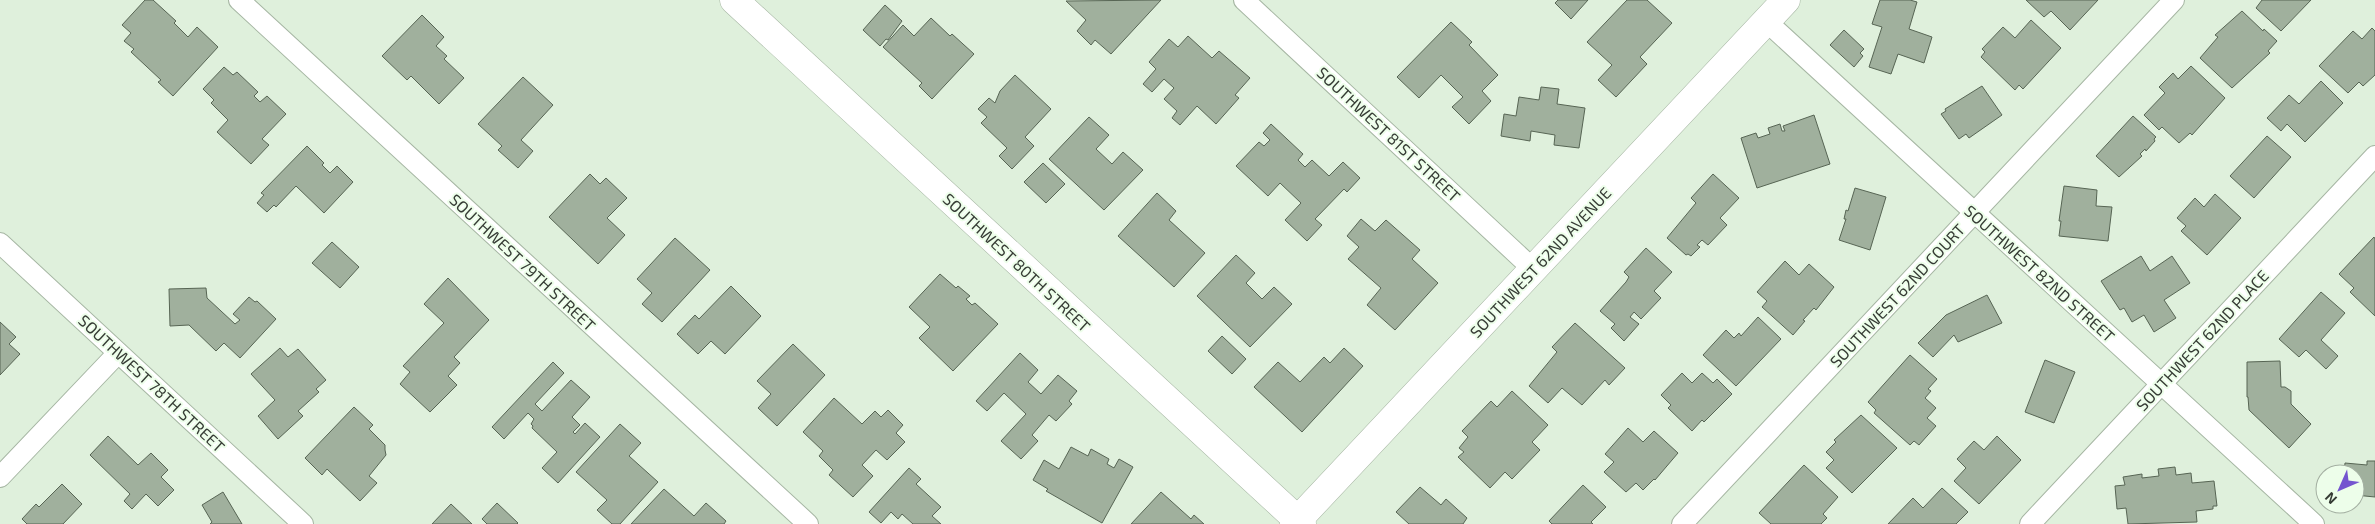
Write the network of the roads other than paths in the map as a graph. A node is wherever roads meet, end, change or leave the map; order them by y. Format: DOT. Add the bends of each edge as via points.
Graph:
graph roads {
  1 [pos="238,0"];
  2 [pos="734,0"];
  3 [pos="1244,0"];
  4 [pos="1786,0"];
  5 [pos="2174,0"];
  6 [pos="1766,21"];
  7 [pos="2375,156"];
  8 [pos="1975,213"];
  9 [pos="0,243"];
  10 [pos="1533,269"];
  11 [pos="118,353"];
  12 [pos="2162,384"];
  13 [pos="0,477"];
  14 [pos="1298,523"];
  15 [pos="303,524"];
  16 [pos="808,524"];
  17 [pos="1682,524"];
  18 [pos="2030,524"];
  19 [pos="2314,524"];
  1 -- 16 [label="street, SOUTHWEST 79TH STREET"];
  2 -- 14 [label="street, SOUTHWEST 80TH STREET"];
  3 -- 10 [label="street, SOUTHWEST 81ST STREET"];
  4 -- 6 [label="street, SOUTHWEST 62ND AVENUE"];
  5 -- 8 [label="street, SOUTHWEST 62ND COURT"];
  6 -- 8 [label="street, SOUTHWEST 82ND STREET"];
  6 -- 10 [label="street, SOUTHWEST 62ND AVENUE"];
  7 -- 12 [label="street, SOUTHWEST 62ND PLACE"];
  8 -- 12 [label="street, SOUTHWEST 82ND STREET"];
  8 -- 17 [label="street, SOUTHWEST 62ND COURT"];
  9 -- 11 [label="street, SOUTHWEST 78TH STREET"];
  10 -- 14 [label="street, SOUTHWEST 62ND AVENUE"];
  11 -- 13 [label="street"];
  11 -- 15 [label="street, SOUTHWEST 78TH STREET"];
  12 -- 18 [label="street, SOUTHWEST 62ND PLACE"];
  12 -- 19 [label="street, SOUTHWEST 82ND STREET"];
}
